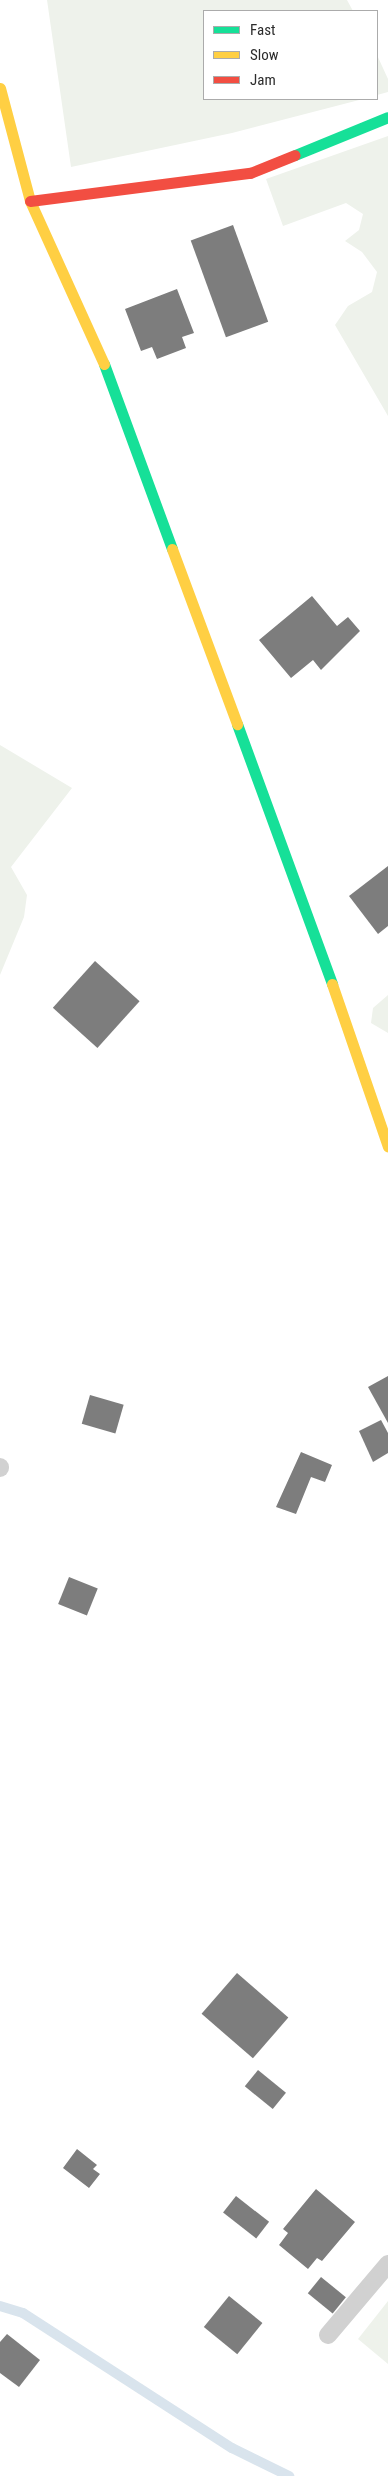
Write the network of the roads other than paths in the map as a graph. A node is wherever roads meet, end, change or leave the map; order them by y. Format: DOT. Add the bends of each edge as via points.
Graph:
graph roads {
  1 [pos="0,88"];
  2 [pos="388,117"];
  3 [pos="7,129"];
  4 [pos="30,200"];
  5 [pos="388,1147"];
  6 [pos="388,2264"];
  7 [pos="328,2334"];
  1 -- 3 [label="street"];
  2 -- 4 [label="street" via="250,173"];
  3 -- 4 [label="street"];
  4 -- 5 [label="street" via="102,359 333,986"];
  6 -- 7 [label="lane"];
}
